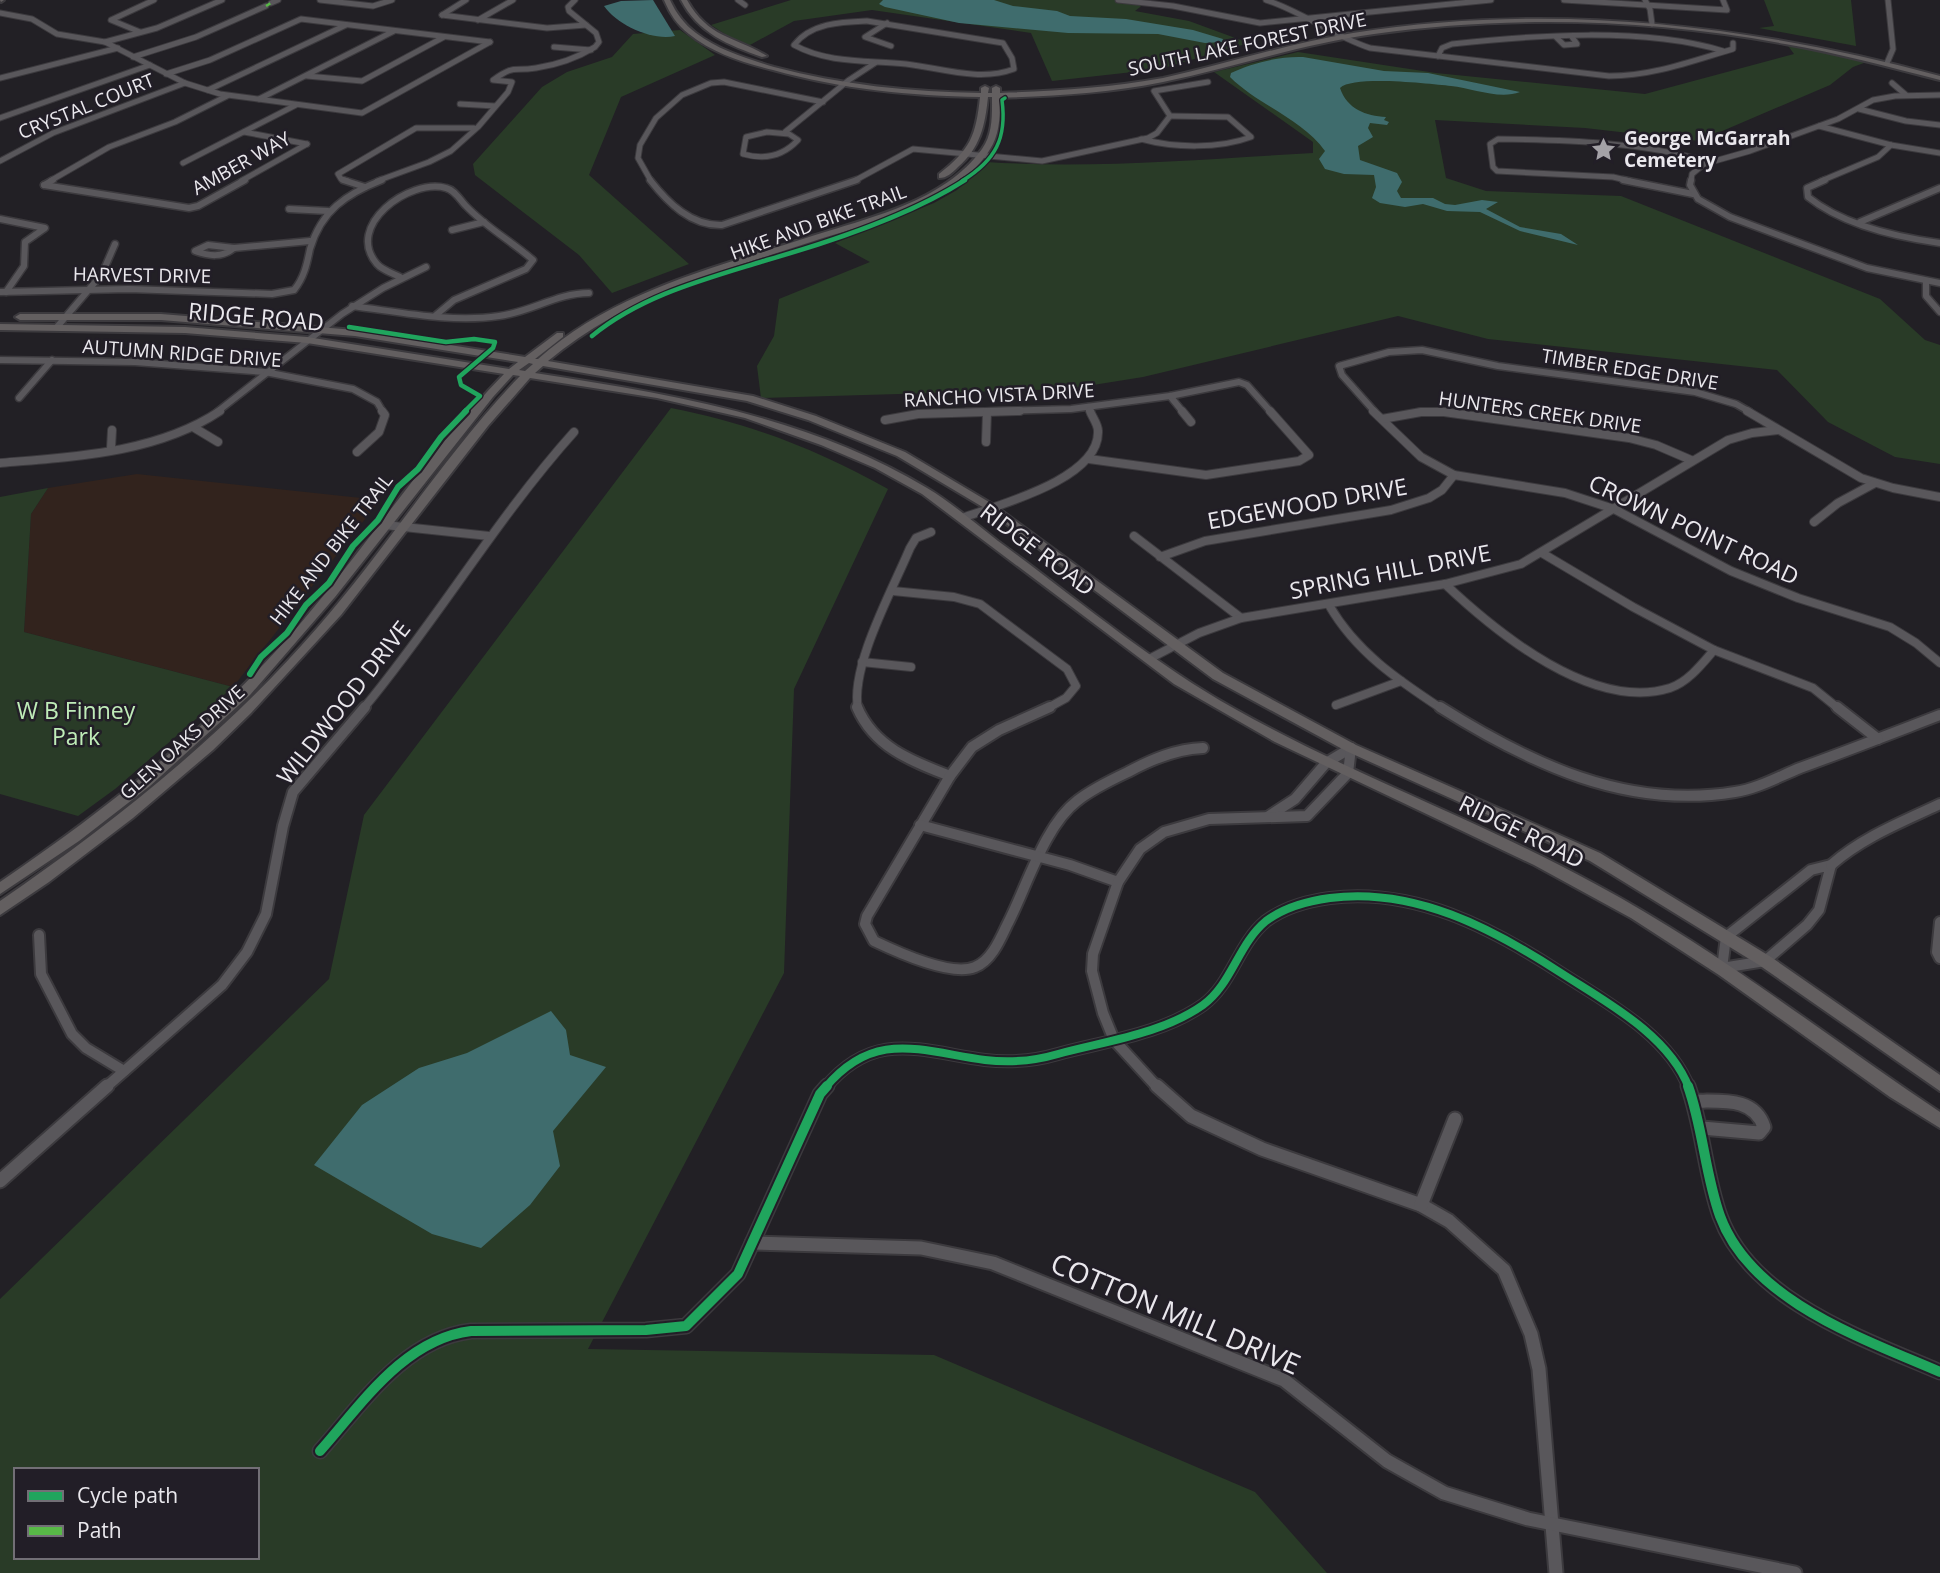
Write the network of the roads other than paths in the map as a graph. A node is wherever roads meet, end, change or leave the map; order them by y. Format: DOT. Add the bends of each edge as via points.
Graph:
graph roads {
  1 [pos="154,0"];
  2 [pos="222,0"];
  3 [pos="278,0"];
  4 [pos="320,0"];
  5 [pos="392,0"];
  6 [pos="466,0"];
  7 [pos="513,0"];
  8 [pos="575,0"];
  9 [pos="667,0"];
  10 [pos="684,0"];
  11 [pos="738,0"];
  12 [pos="1118,0"];
  13 [pos="1266,0"];
  14 [pos="1491,0"];
  15 [pos="1564,0"];
  16 [pos="1723,0"];
  17 [pos="1888,0"];
  18 [pos="336,1"];
  19 [pos="1646,3"];
  20 [pos="745,5"];
  21 [pos="0,13"];
  22 [pos="1312,18"];
  23 [pos="478,20"];
  24 [pos="1651,21"];
  25 [pos="888,22"];
  26 [pos="346,25"];
  27 [pos="586,25"];
  28 [pos="394,30"];
  29 [pos="1334,32"];
  30 [pos="141,33"];
  31 [pos="444,37"];
  32 [pos="1345,37"];
  33 [pos="1556,37"];
  34 [pos="1572,37"];
  35 [pos="981,39"];
  36 [pos="105,42"];
  37 [pos="1733,43"];
  38 [pos="891,46"];
  39 [pos="970,46"];
  40 [pos="554,47"];
  41 [pos="118,48"];
  42 [pos="591,50"];
  43 [pos="1724,51"];
  44 [pos="1438,56"];
  45 [pos="133,57"];
  46 [pos="1889,60"];
  47 [pos="875,63"];
  48 [pos="150,65"];
  49 [pos="530,70"];
  50 [pos="1940,71"];
  51 [pos="166,74"];
  52 [pos="307,76"];
  53 [pos="0,78"];
  54 [pos="1940,78"];
  55 [pos="848,81"];
  56 [pos="512,82"];
  57 [pos="1208,82"];
  58 [pos="185,83"];
  59 [pos="1892,83"];
  60 [pos="208,90"];
  61 [pos="990,91"];
  62 [pos="1906,95"];
  63 [pos="1940,95"];
  64 [pos="228,96"];
  65 [pos="258,100"];
  66 [pos="823,102"];
  67 [pos="296,104"];
  68 [pos="460,104"];
  69 [pos="495,106"];
  70 [pos="1859,109"];
  71 [pos="1170,116"];
  72 [pos="0,118"];
  73 [pos="1940,125"];
  74 [pos="1818,126"];
  75 [pos="474,128"];
  76 [pos="244,132"];
  77 [pos="785,132"];
  78 [pos="1140,139"];
  79 [pos="1891,145"];
  80 [pos="1940,153"];
  81 [pos="967,155"];
  82 [pos="981,156"];
  83 [pos="0,161"];
  84 [pos="1710,162"];
  85 [pos="183,163"];
  86 [pos="365,187"];
  87 [pos="1940,188"];
  88 [pos="1693,194"];
  89 [pos="289,209"];
  90 [pos="328,211"];
  91 [pos="0,219"];
  92 [pos="484,222"];
  93 [pos="1860,222"];
  94 [pos="453,230"];
  95 [pos="310,241"];
  96 [pos="1940,243"];
  97 [pos="115,244"];
  98 [pos="233,248"];
  99 [pos="426,267"];
  100 [pos="400,277"];
  101 [pos="686,277"];
  102 [pos="1926,281"];
  103 [pos="1940,283"];
  104 [pos="90,289"];
  105 [pos="3,292"];
  106 [pos="589,293"];
  107 [pos="352,306"];
  108 [pos="1940,312"];
  109 [pos="436,315"];
  110 [pos="0,318"];
  111 [pos="62,321"];
  112 [pos="0,327"];
  113 [pos="320,329"];
  114 [pos="307,340"];
  115 [pos="0,360"];
  116 [pos="52,360"];
  117 [pos="533,361"];
  118 [pos="1339,366"];
  119 [pos="265,372"];
  120 [pos="511,372"];
  121 [pos="526,374"];
  122 [pos="670,383"];
  123 [pos="657,395"];
  124 [pos="1170,396"];
  125 [pos="19,398"];
  126 [pos="1088,407"];
  127 [pos="987,412"];
  128 [pos="1382,419"];
  129 [pos="885,420"];
  130 [pos="1191,422"];
  131 [pos="193,426"];
  132 [pos="111,430"];
  133 [pos="1778,430"];
  134 [pos="574,432"];
  135 [pos="218,442"];
  136 [pos="986,443"];
  137 [pos="111,448"];
  138 [pos="357,452"];
  139 [pos="1089,459"];
  140 [pos="1691,460"];
  141 [pos="0,463"];
  142 [pos="1454,475"];
  143 [pos="1875,484"];
  144 [pos="1940,497"];
  145 [pos="990,507"];
  146 [pos="1615,509"];
  147 [pos="962,518"];
  148 [pos="1814,522"];
  149 [pos="385,525"];
  150 [pos="403,527"];
  151 [pos="931,532"];
  152 [pos="488,536"];
  153 [pos="1134,536"];
  154 [pos="1542,553"];
  155 [pos="1160,557"];
  156 [pos="1445,584"];
  157 [pos="893,591"];
  158 [pos="1329,605"];
  159 [pos="1241,618"];
  160 [pos="1175,646"];
  161 [pos="1714,650"];
  162 [pos="1149,659"];
  163 [pos="862,662"];
  164 [pos="1940,663"];
  165 [pos="911,667"];
  166 [pos="1401,681"];
  167 [pos="1336,705"];
  168 [pos="1940,715"];
  169 [pos="1878,739"];
  170 [pos="1203,748"];
  171 [pos="1351,748"];
  172 [pos="1326,764"];
  173 [pos="1348,773"];
  174 [pos="950,776"];
  175 [pos="1940,804"];
  176 [pos="1269,816"];
  177 [pos="920,825"];
  178 [pos="1038,857"];
  179 [pos="1831,865"];
  180 [pos="1118,882"];
  181 [pos="0,889"];
  182 [pos="0,909"];
  183 [pos="1940,922"];
  184 [pos="39,935"];
  185 [pos="1727,937"];
  186 [pos="1940,958"];
  187 [pos="1765,961"];
  188 [pos="1722,968"];
  189 [pos="1114,1040"];
  190 [pos="124,1070"];
  191 [pos="1940,1084"];
  192 [pos="1693,1101"];
  193 [pos="1455,1119"];
  194 [pos="1940,1121"];
  195 [pos="1702,1128"];
  196 [pos="0,1181"];
  197 [pos="1420,1205"];
  198 [pos="752,1243"];
  199 [pos="1940,1372"];
  200 [pos="320,1451"];
  201 [pos="1552,1524"];
  202 [pos="1556,1573"];
  203 [pos="1795,1573"];
  1 -- 30 [label="street" via="111,20"];
  2 -- 30 [label="street"];
  3 -- 45 [label="street" via="195,37"];
  4 -- 18 [label="street"];
  5 -- 18 [label="street" via="384,5"];
  6 -- 23 [label="street" via="442,15"];
  7 -- 23 [label="street"];
  8 -- 27 [label="street" via="569,10"];
  9 -- 55 [label="main road, SOUTH LAKE FOREST DRIVE" via="687,30 723,51 784,72"];
  10 -- 55 [label="main road, SOUTH LAKE FOREST DRIVE" via="701,26 736,45"];
  11 -- 20 [label="street"];
  12 -- 22 [label="street" via="1193,9 1247,23"];
  13 -- 22 [label="street"];
  14 -- 22 [label="street"];
  15 -- 19 [label="street"];
  16 -- 19 [label="street" via="1727,10"];
  17 -- 46 [label="street" via="1893,49"];
  19 -- 24 [label="street"];
  21 -- 36 [label="street" via="32,19 57,34"];
  22 -- 29 [label="street"];
  23 -- 27 [label="street" via="547,28"];
  24 -- 29 [label="main road, SOUTH LAKE FOREST DRIVE" via="1520,16"];
  24 -- 32 [label="main road, SOUTH LAKE FOREST DRIVE" via="1510,22"];
  24 -- 46 [label="main road, SOUTH LAKE FOREST DRIVE" via="1791,36"];
  25 -- 35 [label="street"];
  25 -- 38 [label="street" via="865,37"];
  25 -- 47 [label="street" via="820,27 794,43 816,53"];
  26 -- 28 [label="street"];
  26 -- 51 [label="street" via="297,19 210,60"];
  26 -- 60 [label="street"];
  27 -- 42 [label="street" via="598,37"];
  28 -- 31 [label="street"];
  28 -- 52 [label="street"];
  29 -- 32 [label="street"];
  29 -- 61 [label="main road, SOUTH LAKE FOREST DRIVE" via="1138,77"];
  30 -- 36 [label="street"];
  31 -- 52 [label="street" via="356,82"];
  31 -- 67 [label="street" via="490,43 362,113"];
  32 -- 44 [label="street" via="1370,48"];
  32 -- 61 [label="main road, SOUTH LAKE FOREST DRIVE" via="1140,84 1080,91"];
  33 -- 34 [label="street"];
  33 -- 34 [label="street" via="1564,45 1577,44"];
  33 -- 44 [label="street" via="1452,44"];
  34 -- 43 [label="street" via="1683,43"];
  35 -- 39 [label="street"];
  35 -- 47 [label="street" via="1005,44 1014,69 965,72"];
  36 -- 41 [label="street"];
  37 -- 43 [label="street" via="1735,47"];
  40 -- 42 [label="street"];
  41 -- 45 [label="street"];
  41 -- 53 [label="street"];
  42 -- 49 [label="street"];
  43 -- 44 [label="street" via="1630,77"];
  45 -- 48 [label="street"];
  46 -- 50 [label="main road, SOUTH LAKE FOREST DRIVE"];
  46 -- 54 [label="main road, SOUTH LAKE FOREST DRIVE"];
  47 -- 55 [label="street"];
  48 -- 51 [label="street"];
  48 -- 72 [label="street"];
  49 -- 56 [label="street"];
  49 -- 56 [label="street" via="514,68 494,80"];
  51 -- 58 [label="street"];
  52 -- 65 [label="street"];
  55 -- 61 [label="main road, SOUTH LAKE FOREST DRIVE" via="899,90"];
  55 -- 66 [label="street"];
  56 -- 69 [label="street"];
  57 -- 71 [label="street" via="1154,91"];
  58 -- 60 [label="street"];
  58 -- 83 [label="street, CRYSTAL COURT" via="53,133"];
  59 -- 62 [label="street"];
  60 -- 64 [label="street"];
  61 -- 81 [label="main road, GLEN OAKS DRIVE" via="981,133"];
  61 -- 82 [label="main road, GLEN OAKS DRIVE" via="994,131"];
  62 -- 63 [label="street"];
  62 -- 70 [label="street" via="1881,97"];
  64 -- 65 [label="street"];
  64 -- 76 [label="street, AMBER WAY" via="109,147 44,185 189,208 307,144"];
  65 -- 67 [label="street"];
  66 -- 77 [label="street"];
  66 -- 81 [label="street" via="707,82 656,115 638,161 645,176 691,218 716,225 853,182 907,150"];
  67 -- 76 [label="street"];
  68 -- 69 [label="street"];
  69 -- 75 [label="street"];
  70 -- 73 [label="street"];
  70 -- 74 [label="street"];
  71 -- 78 [label="street" via="1157,133"];
  71 -- 78 [label="street" via="1228,117 1252,135 1250,139 1174,145"];
  74 -- 79 [label="street"];
  74 -- 84 [label="street"];
  75 -- 86 [label="street" via="442,156"];
  75 -- 86 [label="street" via="416,128 338,174"];
  76 -- 85 [label="street"];
  77 -- 77 [label="street" via="752,134 742,152 758,158 780,153 798,140"];
  78 -- 82 [label="street" via="1042,161"];
  79 -- 80 [label="street"];
  79 -- 93 [label="street" via="1878,157 1807,188 1814,203"];
  81 -- 82 [label="street"];
  81 -- 101 [label="main road, GLEN OAKS DRIVE" via="900,200"];
  82 -- 101 [label="main road, GLEN OAKS DRIVE" via="949,183 898,209"];
  84 -- 88 [label="street" via="1692,174"];
  84 -- 88 [label="street" via="1664,151 1584,143 1498,139 1490,144 1497,171 1606,176"];
  86 -- 90 [label="street"];
  87 -- 93 [label="street"];
  88 -- 102 [label="street" via="1719,212 1842,259"];
  89 -- 90 [label="street"];
  90 -- 95 [label="street"];
  91 -- 105 [label="street" via="45,228 26,242 24,266"];
  92 -- 94 [label="street"];
  92 -- 100 [label="street" via="453,191 438,186 388,205 371,223 368,244 381,267"];
  92 -- 109 [label="street" via="534,262 454,300"];
  93 -- 96 [label="street" via="1907,238"];
  95 -- 98 [label="street"];
  95 -- 104 [label="street, HARVEST DRIVE" via="299,285 284,293"];
  97 -- 104 [label="street"];
  98 -- 98 [label="street" via="220,254 195,251 208,245"];
  99 -- 100 [label="street"];
  100 -- 107 [label="street"];
  101 -- 117 [label="main road, GLEN OAKS DRIVE"];
  102 -- 103 [label="street"];
  102 -- 108 [label="street" via="1926,296"];
  104 -- 105 [label="street, HARVEST DRIVE"];
  104 -- 111 [label="street"];
  106 -- 109 [label="street" via="567,295 500,316"];
  107 -- 109 [label="street"];
  107 -- 113 [label="street"];
  110 -- 111 [label="main road, RIDGE ROAD"];
  111 -- 112 [label="main road, RIDGE ROAD"];
  111 -- 113 [label="main road, RIDGE ROAD" via="161,317"];
  111 -- 114 [label="main road, RIDGE ROAD"];
  113 -- 114 [label="street"];
  113 -- 117 [label="main road, RIDGE ROAD"];
  114 -- 119 [label="street"];
  114 -- 120 [label="main road, RIDGE ROAD"];
  115 -- 116 [label="street, AUTUMN RIDGE DRIVE"];
  116 -- 119 [label="street, AUTUMN RIDGE DRIVE"];
  116 -- 125 [label="street"];
  117 -- 120 [label="main road, GLEN OAKS DRIVE"];
  117 -- 121 [label="main road, GLEN OAKS DRIVE"];
  117 -- 122 [label="main road, RIDGE ROAD"];
  118 -- 128 [label="street, CROWN POINT ROAD" via="1342,376"];
  118 -- 133 [label="street, TIMBER EDGE DRIVE" via="1400,350 1434,351 1484,364 1695,392 1736,404"];
  119 -- 131 [label="street" via="229,404"];
  119 -- 138 [label="street, AUTUMN RIDGE DRIVE" via="353,389 377,402 384,410 384,421"];
  120 -- 121 [label="main road, RIDGE ROAD"];
  120 -- 149 [label="main road, GLEN OAKS DRIVE"];
  121 -- 123 [label="main road, RIDGE ROAD"];
  121 -- 150 [label="main road, GLEN OAKS DRIVE"];
  122 -- 123 [label="main road"];
  122 -- 145 [label="main road, RIDGE ROAD" via="748,398 812,418 901,454"];
  123 -- 147 [label="main road, RIDGE ROAD" via="804,435 898,475"];
  124 -- 126 [label="street, RANCHO VISTA DRIVE"];
  124 -- 130 [label="street"];
  124 -- 139 [label="street, RANCHO VISTA DRIVE" via="1239,382 1247,385 1308,455 1299,461 1206,475"];
  126 -- 127 [label="street, RANCHO VISTA DRIVE"];
  126 -- 139 [label="street" via="1099,433"];
  127 -- 129 [label="street, RANCHO VISTA DRIVE"];
  127 -- 136 [label="street"];
  128 -- 140 [label="street, HUNTERS CREEK DRIVE" via="1444,412 1629,438"];
  128 -- 142 [label="street, CROWN POINT ROAD" via="1423,460"];
  131 -- 135 [label="street"];
  131 -- 137 [label="street"];
  132 -- 137 [label="street"];
  133 -- 140 [label="street, SPRING HILL DRIVE" via="1739,436"];
  133 -- 143 [label="street, TIMBER EDGE DRIVE"];
  134 -- 152 [label="street, WILDWOOD DRIVE"];
  137 -- 141 [label="street"];
  139 -- 145 [label="street" via="1055,482"];
  140 -- 146 [label="street, SPRING HILL DRIVE"];
  142 -- 146 [label="street, CROWN POINT ROAD" via="1565,493"];
  142 -- 155 [label="street, EDGEWOOD DRIVE" via="1429,498 1391,510 1205,541"];
  143 -- 144 [label="street, TIMBER EDGE DRIVE"];
  143 -- 148 [label="street"];
  145 -- 147 [label="street"];
  145 -- 160 [label="main road, RIDGE ROAD"];
  146 -- 154 [label="street, SPRING HILL DRIVE"];
  146 -- 164 [label="street, CROWN POINT ROAD" via="1742,576 1890,627"];
  147 -- 162 [label="main road, RIDGE ROAD"];
  149 -- 150 [label="street"];
  149 -- 181 [label="main road, GLEN OAKS DRIVE" via="282,653 208,726 106,813"];
  150 -- 152 [label="street"];
  150 -- 182 [label="main road, GLEN OAKS DRIVE" via="320,632 258,700 139,808"];
  151 -- 157 [label="street" via="916,538"];
  152 -- 190 [label="street, WILDWOOD DRIVE" via="408,654 293,792 284,812 260,932 245,956 222,985"];
  153 -- 155 [label="street"];
  154 -- 156 [label="street, SPRING HILL DRIVE" via="1498,571"];
  154 -- 161 [label="street"];
  155 -- 159 [label="street"];
  156 -- 158 [label="street, SPRING HILL DRIVE"];
  156 -- 161 [label="street" via="1516,644 1569,673 1608,687 1670,688 1690,676"];
  157 -- 163 [label="street"];
  157 -- 174 [label="street" via="954,597 990,608 1075,681 1072,692 1054,705 972,747"];
  158 -- 159 [label="street, SPRING HILL DRIVE"];
  158 -- 166 [label="street" via="1359,647"];
  159 -- 160 [label="street, SPRING HILL DRIVE"];
  160 -- 162 [label="street, SPRING HILL DRIVE"];
  160 -- 171 [label="main road, RIDGE ROAD" via="1218,676"];
  161 -- 169 [label="street" via="1813,688"];
  162 -- 172 [label="main road, RIDGE ROAD" via="1246,723"];
  163 -- 165 [label="street"];
  163 -- 174 [label="street" via="854,696 869,730 905,758"];
  166 -- 167 [label="street"];
  166 -- 169 [label="street" via="1489,737 1579,778 1624,790 1738,792"];
  168 -- 169 [label="street"];
  170 -- 178 [label="street" via="1177,750 1082,797 1064,814"];
  171 -- 172 [label="street"];
  171 -- 173 [label="street"];
  171 -- 185 [label="main road, RIDGE ROAD" via="1595,857"];
  172 -- 173 [label="main road, RIDGE ROAD"];
  172 -- 176 [label="street" via="1295,799"];
  173 -- 176 [label="street" via="1307,816"];
  173 -- 188 [label="main road, RIDGE ROAD" via="1588,887"];
  174 -- 177 [label="street"];
  175 -- 179 [label="street" via="1880,832"];
  176 -- 180 [label="street" via="1209,819 1164,832 1132,858"];
  177 -- 178 [label="street"];
  177 -- 178 [label="street" via="865,924 869,935 882,945 950,967 970,969 994,950"];
  178 -- 180 [label="street"];
  179 -- 185 [label="street" via="1811,870"];
  179 -- 187 [label="street" via="1819,911"];
  180 -- 189 [label="street" via="1093,954 1096,986"];
  183 -- 186 [label="street"];
  184 -- 190 [label="street" via="41,974 72,1034 86,1048"];
  185 -- 187 [label="main road, RIDGE ROAD"];
  185 -- 188 [label="street"];
  187 -- 188 [label="street"];
  187 -- 191 [label="main road, RIDGE ROAD"];
  188 -- 194 [label="main road, RIDGE ROAD"];
  189 -- 192 [label="street" via="1205,1003 1223,984 1250,936 1286,907 1341,895 1371,895 1469,919 1536,956 1645,1030 1682,1072"];
  189 -- 197 [label="street" via="1161,1091 1210,1127"];
  189 -- 198 [label="street" via="1021,1062 911,1047 869,1052 852,1061 833,1074 820,1094"];
  190 -- 196 [label="street, WILDWOOD DRIVE"];
  192 -- 195 [label="street"];
  192 -- 195 [label="street" via="1749,1105 1760,1112 1764,1127 1759,1133"];
  193 -- 197 [label="street"];
  195 -- 199 [label="street" via="1723,1225 1759,1274 1782,1295 1822,1318"];
  197 -- 201 [label="street" via="1450,1222 1504,1270 1519,1304 1539,1369"];
  198 -- 200 [label="street" via="738,1274 686,1326 471,1331 445,1336 384,1380"];
  198 -- 201 [label="street, COTTON MILL DRIVE" via="921,1248 993,1263 1284,1380 1378,1455 1425,1484 1468,1503"];
  201 -- 202 [label="street"];
  201 -- 203 [label="street, COTTON MILL DRIVE"];
}
